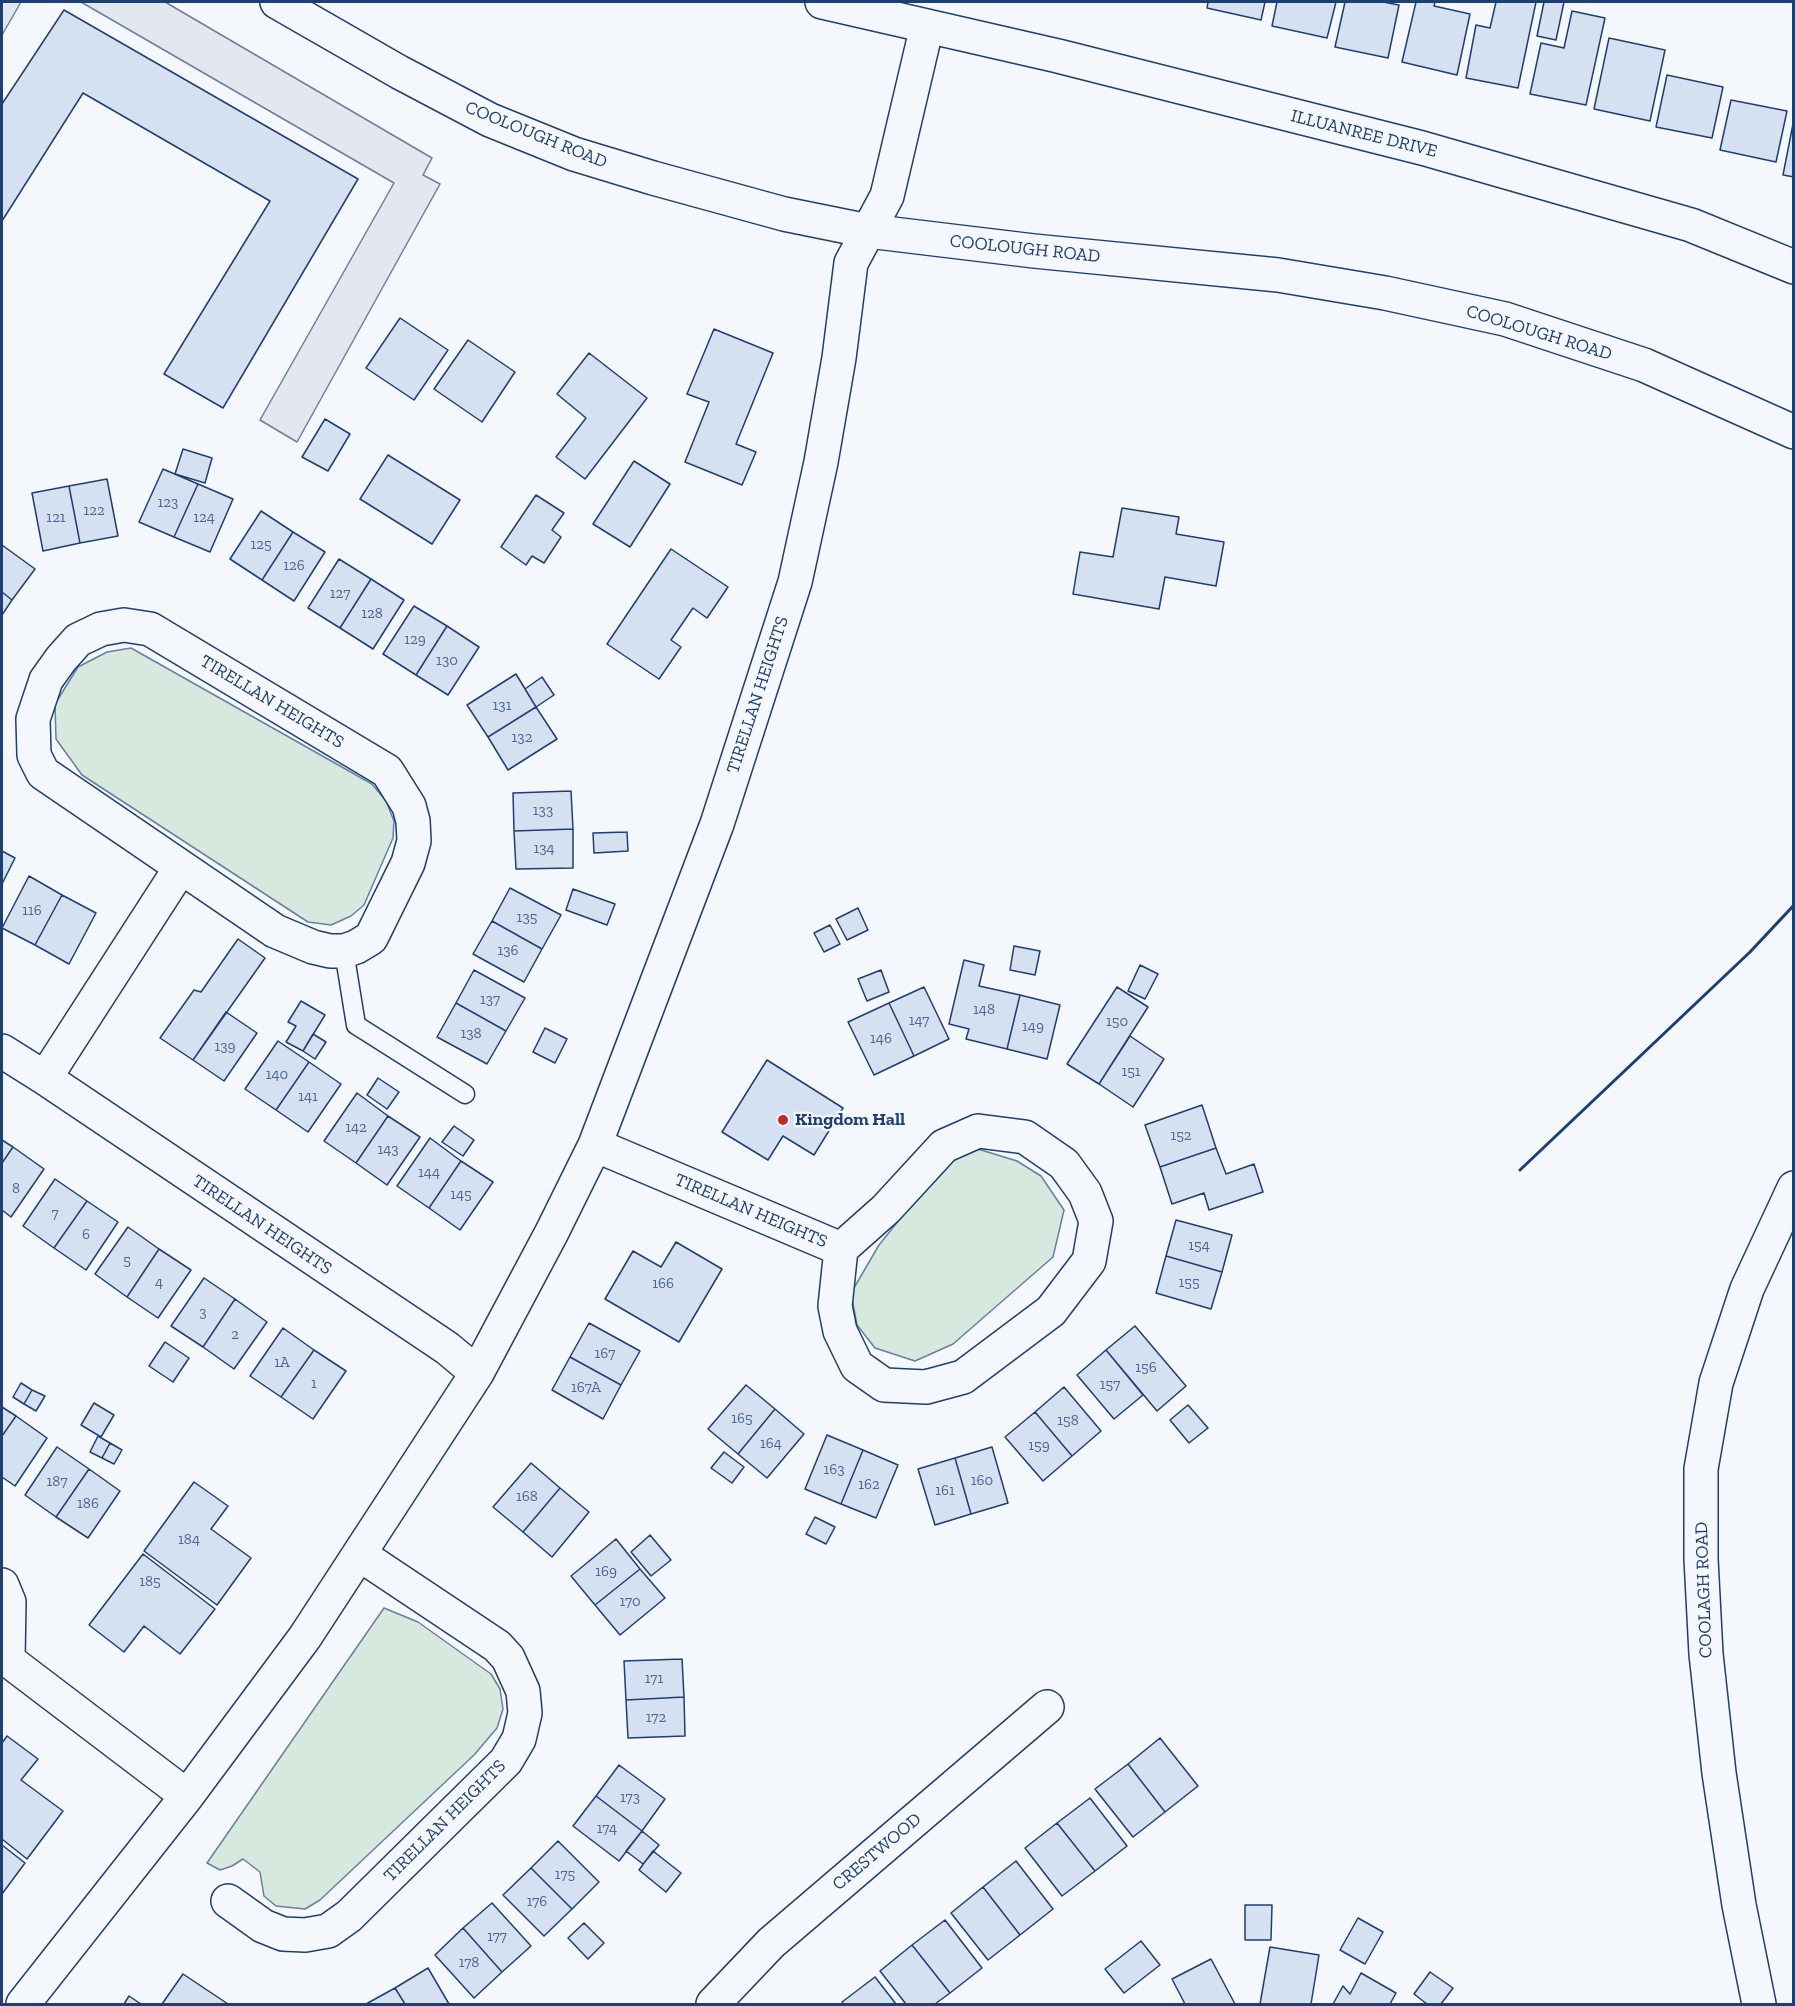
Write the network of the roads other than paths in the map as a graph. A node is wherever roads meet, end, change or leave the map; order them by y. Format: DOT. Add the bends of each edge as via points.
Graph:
graph roads {
  1 [pos="277,2"];
  2 [pos="822,2"];
  3 [pos="927,26"];
  4 [pos="868,231"];
  5 [pos="1794,267"];
  6 [pos="1794,432"];
  7 [pos="181,867"];
  8 [pos="344,951"];
  9 [pos="2,1051"];
  10 [pos="45,1078"];
  11 [pos="465,1094"];
  12 [pos="595,1145"];
  13 [pos="1794,1188"];
  14 [pos="841,1249"];
  15 [pos="477,1373"];
  16 [pos="359,1554"];
  17 [pos="2,1585"];
  18 [pos="5,1661"];
  19 [pos="1047,1707"];
  20 [pos="187,1796"];
  21 [pos="228,1901"];
  22 [pos="23,2004"];
  23 [pos="713,2004"];
  24 [pos="1759,2004"];
  1 -- 4 [label="street, COOLOUGH ROAD" via="490,120 574,154 784,214"];
  2 -- 3 [label="street, ILLUANREE DRIVE"];
  3 -- 4 [label="street" via="887,196"];
  3 -- 5 [label="street, ILLUANREE DRIVE" via="1422,148 1691,225"];
  4 -- 6 [label="street, COOLOUGH ROAD" via="1278,275 1505,318 1644,365"];
  4 -- 12 [label="street, TIRELLAN HEIGHTS" via="850,264 825,439 795,582 717,824"];
  7 -- 8 [label="street, TIRELLAN HEIGHTS" via="275,930 313,947"];
  7 -- 8 [label="street, TIRELLAN HEIGHTS" via="44,772 34,755 33,719 46,680 78,640 101,629 124,625 150,629 387,771 409,806 414,841 408,863 370,938"];
  7 -- 10 [label="street"];
  8 -- 11 [label="lane" via="356,1025"];
  9 -- 10 [label="street, TIRELLAN HEIGHTS"];
  10 -- 15 [label="street, TIRELLAN HEIGHTS" via="447,1347"];
  12 -- 14 [label="street, TIRELLAN HEIGHTS"];
  12 -- 15 [label="street, TIRELLAN HEIGHTS"];
  13 -- 24 [label="street, COOLAGH ROAD" via="1747,1289 1729,1341 1716,1383 1701,1469 1706,1654 1719,1773"];
  14 -- 14 [label="street, TIRELLAN HEIGHTS" via="886,1209 944,1146 978,1131 1025,1137 1064,1164 1085,1193 1096,1221 1089,1261 1051,1311 963,1377 926,1387 884,1385 857,1366 840,1332 835,1306"];
  15 -- 16 [label="street, TIRELLAN HEIGHTS"];
  16 -- 20 [label="street, TIRELLAN HEIGHTS" via="305,1637"];
  16 -- 21 [label="street, TIRELLAN HEIGHTS" via="497,1646 508,1658 523,1691 525,1713 519,1738 506,1761 349,1916 328,1931 283,1934 263,1926"];
  17 -- 18 [label="street" via="9,1602"];
  18 -- 20 [label="street"];
  19 -- 23 [label="street, CRESTWOOD" via="771,1943"];
  20 -- 22 [label="street, TIRELLAN HEIGHTS"];
}
